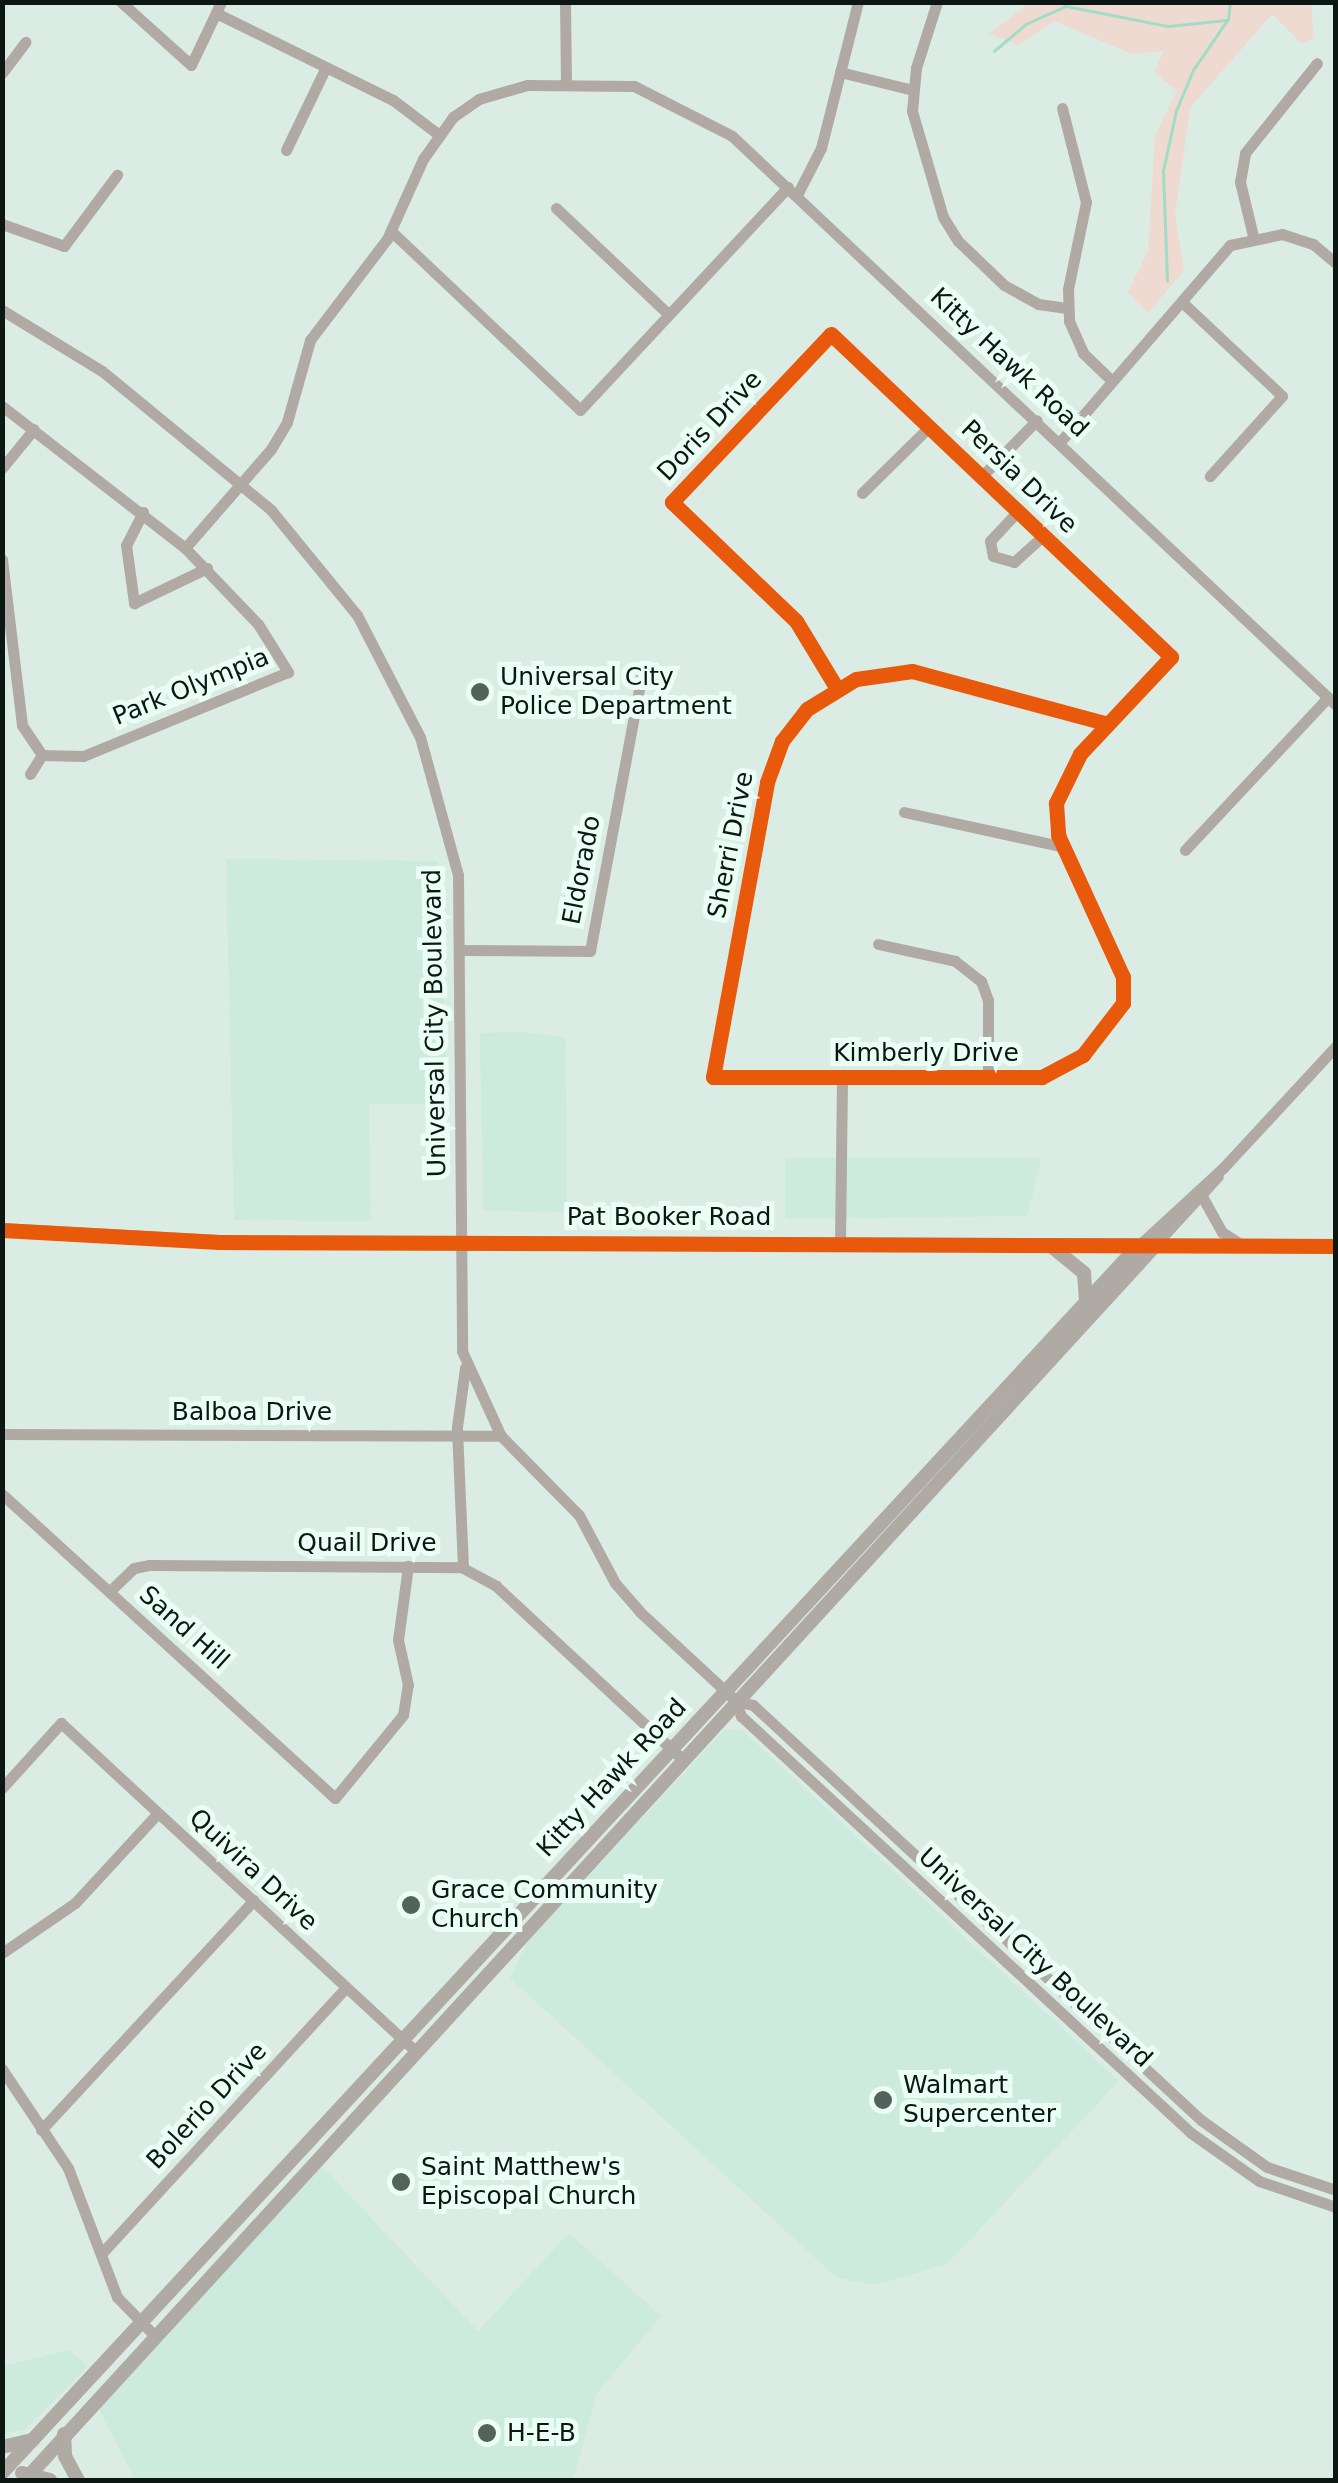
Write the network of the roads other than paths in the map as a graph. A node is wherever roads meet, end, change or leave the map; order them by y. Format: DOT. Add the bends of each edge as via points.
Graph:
graph roads {
  1 [pos="120,2"];
  2 [pos="566,2"];
  3 [pos="858,2"];
  4 [pos="937,2"];
  5 [pos="219,8"];
  6 [pos="25,42"];
  7 [pos="1318,63"];
  8 [pos="326,67"];
  9 [pos="2,72"];
  10 [pos="840,72"];
  11 [pos="566,84"];
  12 [pos="913,90"];
  13 [pos="1062,108"];
  14 [pos="438,134"];
  15 [pos="286,150"];
  16 [pos="117,175"];
  17 [pos="793,191"];
  18 [pos="556,208"];
  19 [pos="2,224"];
  20 [pos="390,231"];
  21 [pos="1253,236"];
  22 [pos="1336,263"];
  23 [pos="1182,302"];
  24 [pos="1067,308"];
  25 [pos="2,310"];
  26 [pos="668,314"];
  27 [pos="831,334"];
  28 [pos="1112,382"];
  29 [pos="2,406"];
  30 [pos="1037,420"];
  31 [pos="930,426"];
  32 [pos="34,429"];
  33 [pos="1060,442"];
  34 [pos="2,468"];
  35 [pos="982,476"];
  36 [pos="1210,476"];
  37 [pos="240,483"];
  38 [pos="862,493"];
  39 [pos="1018,510"];
  40 [pos="142,512"];
  41 [pos="1044,535"];
  42 [pos="186,548"];
  43 [pos="2,559"];
  44 [pos="207,568"];
  45 [pos="1171,656"];
  46 [pos="643,668"];
  47 [pos="836,688"];
  48 [pos="1332,701"];
  49 [pos="1108,724"];
  50 [pos="42,755"];
  51 [pos="30,774"];
  52 [pos="904,812"];
  53 [pos="1064,847"];
  54 [pos="1184,850"];
  55 [pos="878,944"];
  56 [pos="460,950"];
  57 [pos="1336,1046"];
  58 [pos="713,1077"];
  59 [pos="842,1078"];
  60 [pos="988,1078"];
  61 [pos="1222,1168"];
  62 [pos="1203,1198"];
  63 [pos="2,1230"];
  64 [pos="461,1241"];
  65 [pos="840,1243"];
  66 [pos="1050,1246"];
  67 [pos="1336,1246"];
  68 [pos="1246,1247"];
  69 [pos="1145,1248"];
  70 [pos="1086,1302"];
  71 [pos="465,1368"];
  72 [pos="1020,1382"];
  73 [pos="2,1434"];
  74 [pos="460,1435"];
  75 [pos="501,1436"];
  76 [pos="928,1482"];
  77 [pos="2,1494"];
  78 [pos="408,1566"];
  79 [pos="464,1568"];
  80 [pos="110,1592"];
  81 [pos="724,1690"];
  82 [pos="247,1694"];
  83 [pos="736,1700"];
  84 [pos="236,1706"];
  85 [pos="676,1753"];
  86 [pos="836,1782"];
  87 [pos="2,1788"];
  88 [pos="825,1795"];
  89 [pos="158,1813"];
  90 [pos="922,1863"];
  91 [pos="566,1872"];
  92 [pos="911,1874"];
  93 [pos="254,1900"];
  94 [pos="1006,1941"];
  95 [pos="488,1945"];
  96 [pos="994,1952"];
  97 [pos="2,1953"];
  98 [pos="502,1955"];
  99 [pos="346,1988"];
  100 [pos="1062,1992"];
  101 [pos="1051,2004"];
  102 [pos="402,2038"];
  103 [pos="414,2050"];
  104 [pos="2,2069"];
  105 [pos="1186,2107"];
  106 [pos="1175,2118"];
  107 [pos="42,2130"];
  108 [pos="1332,2190"];
  109 [pos="1330,2206"];
  110 [pos="253,2214"];
  111 [pos="101,2254"];
  112 [pos="147,2329"];
  113 [pos="64,2434"];
  114 [pos="34,2440"];
  115 [pos="2,2447"];
  116 [pos="4,2470"];
  117 [pos="27,2478"];
  118 [pos="50,2480"];
  119 [pos="78,2480"];
  1 -- 5 [label="street" via="191,66"];
  2 -- 11 [label="street"];
  3 -- 10 [label="street"];
  4 -- 12 [label="street"];
  5 -- 8 [label="street"];
  6 -- 9 [label="street"];
  7 -- 21 [label="street" via="1244,152 1240,182"];
  8 -- 14 [label="street" via="394,100"];
  8 -- 15 [label="street"];
  10 -- 12 [label="street"];
  10 -- 17 [label="street" via="822,148"];
  11 -- 14 [label="street, Kitty Hawk Road" via="495,92 464,108"];
  11 -- 17 [label="street, Kitty Hawk Road" via="652,91 732,136"];
  12 -- 24 [label="street" via="915,128 952,234 1020,297"];
  13 -- 24 [label="street" via="1086,202"];
  14 -- 20 [label="street"];
  16 -- 19 [label="street" via="64,246"];
  17 -- 26 [label="street"];
  17 -- 30 [label="street, Kitty Hawk Road"];
  18 -- 26 [label="street"];
  20 -- 26 [label="street" via="580,410"];
  20 -- 37 [label="street" via="310,340 287,422"];
  21 -- 22 [label="street" via="1298,237"];
  21 -- 23 [label="street" via="1230,245"];
  23 -- 28 [label="street"];
  23 -- 36 [label="street" via="1282,396"];
  24 -- 28 [label="street" via="1078,346"];
  25 -- 37 [label="street, Universal City Boulevard" via="88,361"];
  27 -- 31 [label="street, Persia Drive"];
  27 -- 47 [label="street, Doris Drive" via="672,502 796,621 822,654"];
  28 -- 33 [label="street"];
  29 -- 32 [label="street, Park Olympia"];
  30 -- 33 [label="street, Kitty Hawk Road"];
  30 -- 35 [label="street"];
  31 -- 35 [label="street, Persia Drive"];
  31 -- 38 [label="street"];
  32 -- 34 [label="street"];
  32 -- 40 [label="street, Park Olympia"];
  33 -- 48 [label="street, Kitty Hawk Road"];
  35 -- 39 [label="street, Persia Drive"];
  37 -- 42 [label="street"];
  37 -- 56 [label="street, Universal City Boulevard" via="317,561 390,670 420,737 453,844"];
  39 -- 41 [label="street, Persia Drive"];
  39 -- 41 [label="street, Persia Drive" via="990,541 994,556 1014,562"];
  40 -- 42 [label="street, Park Olympia"];
  40 -- 44 [label="street" via="126,545 134,603"];
  41 -- 45 [label="street, Persia Drive"];
  42 -- 44 [label="street, Park Olympia"];
  43 -- 50 [label="street" via="22,725"];
  44 -- 50 [label="street, Park Olympia" via="258,624 288,672 83,756"];
  45 -- 49 [label="street, Kimberly Drive"];
  46 -- 56 [label="street, Eldorado" via="590,951"];
  47 -- 49 [label="street, Sherri Drive" via="884,672 926,672"];
  47 -- 58 [label="street, Sherri Drive" via="798,717 776,754"];
  48 -- 54 [label="street"];
  49 -- 53 [label="street, Kimberly Drive" via="1060,786 1056,812"];
  50 -- 51 [label="street"];
  52 -- 53 [label="street"];
  53 -- 60 [label="street, Kimberly Drive" via="1123,977 1123,1004 1068,1066 1042,1076"];
  55 -- 60 [label="street" via="956,961 980,981 988,1000"];
  56 -- 64 [label="street, Universal City Boulevard"];
  57 -- 61 [label="street, Kitty Hawk Road"];
  58 -- 59 [label="street, Kimberly Drive"];
  59 -- 60 [label="street, Kimberly Drive"];
  59 -- 65 [label="street"];
  61 -- 62 [label="street, Kitty Hawk Road"];
  61 -- 69 [label="street, Kitty Hawk Road"];
  62 -- 68 [label="street" via="1222,1232"];
  62 -- 69 [label="street, Kitty Hawk Road"];
  63 -- 64 [label="main road, Pat Booker Road" via="204,1242"];
  64 -- 65 [label="main road, Pat Booker Road"];
  64 -- 71 [label="street, Universal City Boulevard"];
  65 -- 66 [label="main road, Pat Booker Road"];
  66 -- 69 [label="main road, Pat Booker Road"];
  66 -- 70 [label="main road" via="1084,1274"];
  67 -- 68 [label="main road, Pat Booker Road"];
  68 -- 69 [label="main road, Pat Booker Road"];
  69 -- 70 [label="main road, Kitty Hawk Road"];
  69 -- 72 [label="main road, Kitty Hawk Road"];
  70 -- 72 [label="main road, Kitty Hawk Road"];
  71 -- 74 [label="street" via="458,1392"];
  71 -- 75 [label="street, Universal City Boulevard"];
  72 -- 76 [label="main road, Kitty Hawk Road"];
  73 -- 74 [label="street, Balboa Drive"];
  74 -- 75 [label="street, Balboa Drive"];
  74 -- 79 [label="street"];
  75 -- 81 [label="street, Universal City Boulevard" via="580,1515 632,1604"];
  76 -- 81 [label="main road, Kitty Hawk Road"];
  76 -- 83 [label="main road, Kitty Hawk Road"];
  77 -- 80 [label="street, Sand Hill"];
  78 -- 79 [label="street, Quail Drive"];
  78 -- 80 [label="street, Quail Drive" via="149,1564 134,1568"];
  78 -- 84 [label="street, Sand Hill" via="409,1600 398,1640 408,1686 403,1715 334,1798"];
  79 -- 85 [label="street, Quail Drive" via="496,1586"];
  80 -- 84 [label="street, Sand Hill"];
  81 -- 83 [label="street, Universal City Boulevard"];
  81 -- 85 [label="main road, Kitty Hawk Road"];
  82 -- 84 [label="street"];
  83 -- 85 [label="main road, Kitty Hawk Road"];
  83 -- 86 [label="street, Universal City Boulevard" via="752,1705"];
  83 -- 88 [label="street, Universal City Boulevard" via="741,1716"];
  85 -- 91 [label="main road, Kitty Hawk Road"];
  86 -- 88 [label="street"];
  86 -- 90 [label="street, Universal City Boulevard"];
  87 -- 89 [label="street, Quivira Drive" via="61,1724"];
  88 -- 92 [label="street, Universal City Boulevard"];
  89 -- 93 [label="street, Quivira Drive"];
  89 -- 97 [label="street" via="74,1904"];
  90 -- 92 [label="street"];
  90 -- 94 [label="street, Universal City Boulevard"];
  91 -- 95 [label="main road, Kitty Hawk Road"];
  91 -- 98 [label="main road, Kitty Hawk Road"];
  92 -- 96 [label="street, Universal City Boulevard"];
  93 -- 99 [label="street, Quivira Drive"];
  93 -- 107 [label="street"];
  94 -- 96 [label="street"];
  94 -- 100 [label="street, Universal City Boulevard"];
  95 -- 98 [label="street"];
  95 -- 102 [label="main road, Kitty Hawk Road"];
  96 -- 101 [label="street, Universal City Boulevard"];
  98 -- 103 [label="main road, Kitty Hawk Road"];
  99 -- 102 [label="street, Quivira Drive"];
  99 -- 111 [label="street, Bolerio Drive"];
  100 -- 101 [label="street"];
  100 -- 105 [label="street, Universal City Boulevard"];
  101 -- 106 [label="street, Universal City Boulevard"];
  102 -- 103 [label="street, Quivira Drive"];
  102 -- 110 [label="main road, Kitty Hawk Road"];
  103 -- 110 [label="main road, Kitty Hawk Road"];
  104 -- 107 [label="street"];
  105 -- 106 [label="street"];
  105 -- 108 [label="street, Universal City Boulevard" via="1267,2166"];
  106 -- 109 [label="street, Universal City Boulevard" via="1257,2179"];
  107 -- 111 [label="street" via="68,2168"];
  108 -- 109 [label="street"];
  110 -- 112 [label="main road, Kitty Hawk Road"];
  111 -- 112 [label="street" via="117,2297"];
  112 -- 113 [label="main road, Kitty Hawk Road"];
  112 -- 114 [label="main road, Kitty Hawk Road"];
  113 -- 117 [label="main road, Kitty Hawk Road"];
  113 -- 119 [label="main road" via="65,2456"];
  114 -- 115 [label="main road"];
  114 -- 116 [label="main road, Kitty Hawk Road"];
  116 -- 117 [label="main road"];
  117 -- 118 [label="main road"];
}
